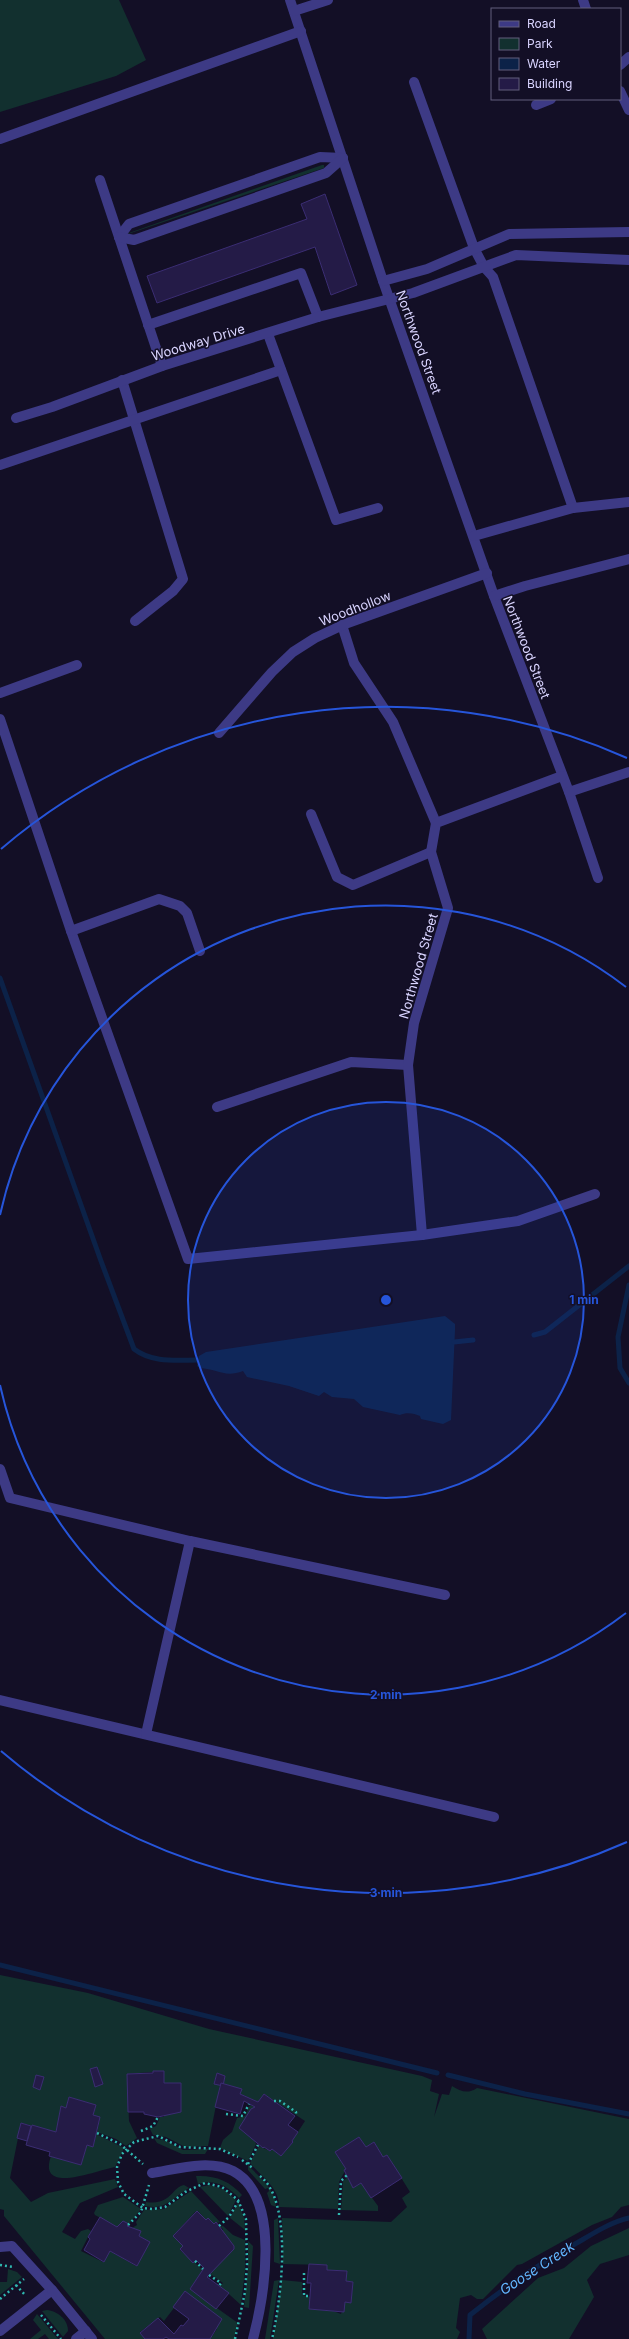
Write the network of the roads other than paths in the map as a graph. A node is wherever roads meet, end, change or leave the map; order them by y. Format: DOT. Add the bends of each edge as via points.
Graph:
graph roads {
  1 [pos="290,0"];
  2 [pos="328,0"];
  3 [pos="294,10"];
  4 [pos="301,31"];
  5 [pos="629,57"];
  6 [pos="621,64"];
  7 [pos="414,82"];
  8 [pos="621,93"];
  9 [pos="548,100"];
  10 [pos="536,105"];
  11 [pos="629,110"];
  12 [pos="0,139"];
  13 [pos="344,158"];
  14 [pos="100,180"];
  15 [pos="629,232"];
  16 [pos="119,236"];
  17 [pos="474,248"];
  18 [pos="629,260"];
  19 [pos="484,267"];
  20 [pos="383,281"];
  21 [pos="390,298"];
  22 [pos="318,317"];
  23 [pos="148,325"];
  24 [pos="268,334"];
  25 [pos="162,366"];
  26 [pos="281,370"];
  27 [pos="122,380"];
  28 [pos="16,418"];
  29 [pos="135,419"];
  30 [pos="0,465"];
  31 [pos="629,502"];
  32 [pos="378,508"];
  33 [pos="574,508"];
  34 [pos="474,536"];
  35 [pos="629,559"];
  36 [pos="487,573"];
  37 [pos="494,596"];
  38 [pos="135,621"];
  39 [pos="342,625"];
  40 [pos="77,664"];
  41 [pos="0,693"];
  42 [pos="0,719"];
  43 [pos="219,733"];
  44 [pos="629,772"];
  45 [pos="562,776"];
  46 [pos="569,792"];
  47 [pos="311,814"];
  48 [pos="436,823"];
  49 [pos="431,852"];
  50 [pos="598,878"];
  51 [pos="71,932"];
  52 [pos="200,951"];
  53 [pos="408,1065"];
  54 [pos="217,1107"];
  55 [pos="595,1194"];
  56 [pos="422,1235"];
  57 [pos="0,1469"];
  58 [pos="190,1540"];
  59 [pos="445,1595"];
  60 [pos="0,1700"];
  61 [pos="146,1734"];
  62 [pos="494,1817"];
  63 [pos="152,2173"];
  64 [pos="0,2247"];
  65 [pos="52,2290"];
  66 [pos="0,2331"];
  67 [pos="89,2335"];
  68 [pos="76,2339"];
  69 [pos="253,2339"];
  1 -- 3 [label="street, Northwood Street"];
  2 -- 3 [label="street"];
  3 -- 4 [label="street, Northwood Street"];
  4 -- 12 [label="street"];
  4 -- 13 [label="street, Northwood Street"];
  5 -- 6 [label="street"];
  7 -- 17 [label="street"];
  8 -- 11 [label="street"];
  9 -- 10 [label="street"];
  13 -- 16 [label="street" via="320,157 178,206 129,224"];
  13 -- 16 [label="street" via="326,173 134,240"];
  13 -- 20 [label="street, Northwood Street"];
  14 -- 16 [label="street"];
  15 -- 17 [label="street" via="509,234"];
  16 -- 23 [label="street"];
  17 -- 19 [label="street"];
  17 -- 20 [label="street" via="427,269"];
  18 -- 19 [label="street, Woodway Drive" via="516,255"];
  19 -- 21 [label="street, Woodway Drive" via="412,293"];
  19 -- 33 [label="street" via="492,277"];
  20 -- 21 [label="street, Northwood Street"];
  21 -- 22 [label="street, Woodway Drive"];
  21 -- 34 [label="street, Northwood Street"];
  22 -- 23 [label="street" via="301,273"];
  22 -- 24 [label="street, Woodway Drive"];
  23 -- 25 [label="street"];
  24 -- 25 [label="street, Woodway Drive"];
  24 -- 26 [label="street"];
  25 -- 27 [label="street, Woodway Drive"];
  26 -- 29 [label="street"];
  26 -- 32 [label="street" via="336,520"];
  27 -- 28 [label="street, Woodway Drive" via="52,408"];
  27 -- 29 [label="street"];
  29 -- 30 [label="street"];
  29 -- 38 [label="street" via="183,579 173,591"];
  31 -- 33 [label="street"];
  33 -- 34 [label="street"];
  34 -- 36 [label="street, Northwood Street"];
  35 -- 37 [label="street"];
  36 -- 37 [label="street, Northwood Street"];
  36 -- 39 [label="street, Woodhollow"];
  37 -- 45 [label="street, Northwood Street"];
  39 -- 43 [label="street, Woodhollow" via="314,638 293,652 272,672"];
  39 -- 48 [label="street" via="354,663 392,722"];
  40 -- 41 [label="street"];
  42 -- 51 [label="street"];
  44 -- 46 [label="street"];
  45 -- 46 [label="street, Northwood Street"];
  45 -- 48 [label="street"];
  46 -- 50 [label="street, Northwood Street"];
  47 -- 49 [label="street" via="337,878 353,885"];
  48 -- 49 [label="street, Northwood Street"];
  49 -- 53 [label="street, Northwood Street" via="448,908 414,1023"];
  51 -- 52 [label="street" via="159,899 180,906 187,914"];
  51 -- 56 [label="street" via="188,1259"];
  53 -- 54 [label="street" via="351,1062"];
  53 -- 56 [label="street, Northwood Street"];
  55 -- 56 [label="street" via="518,1221"];
  57 -- 58 [label="street" via="10,1498"];
  58 -- 59 [label="street"];
  58 -- 61 [label="street"];
  60 -- 61 [label="street"];
  61 -- 62 [label="street"];
  63 -- 69 [label="street" via="194,2166 213,2166 238,2175 258,2201 264,2226 266,2255 261,2308"];
  64 -- 65 [label="street" via="12,2246"];
  65 -- 66 [label="street"];
  65 -- 67 [label="street"];
  67 -- 68 [label="street"];
}
